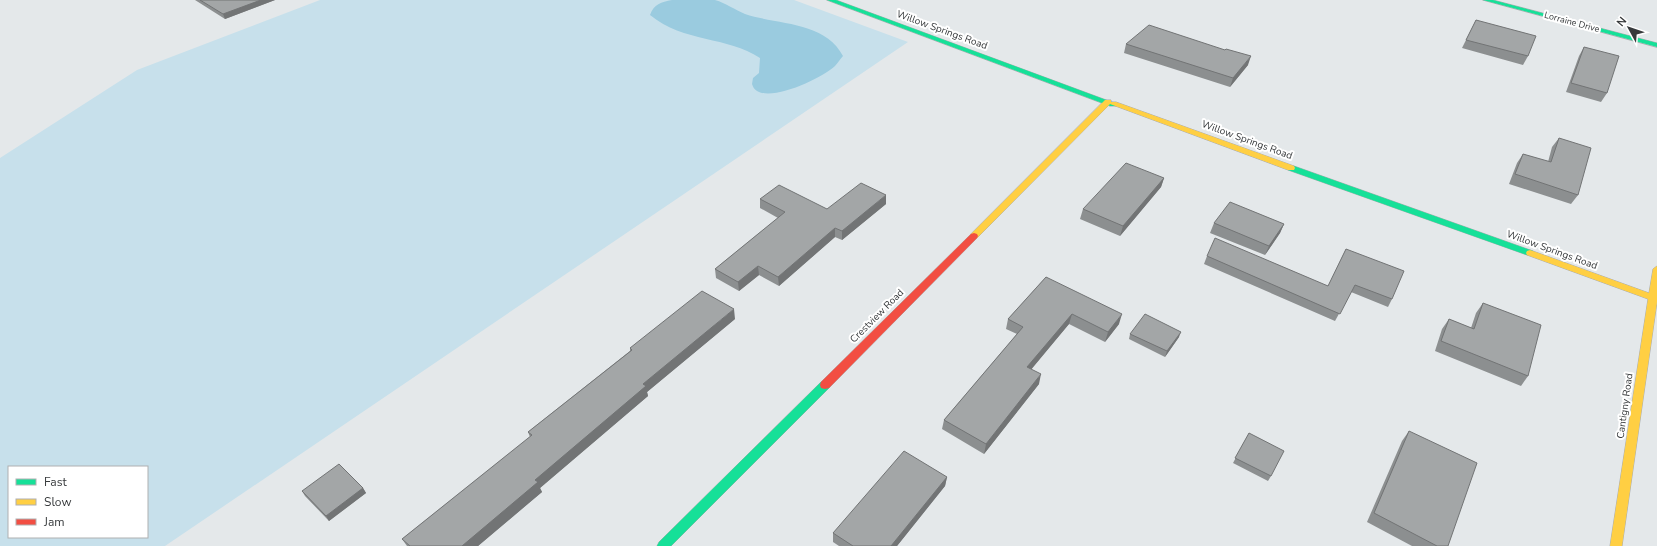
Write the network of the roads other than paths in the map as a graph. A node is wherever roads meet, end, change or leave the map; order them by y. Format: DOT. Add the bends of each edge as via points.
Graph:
graph roads {
  1 [pos="830,0"];
  2 [pos="1486,0"];
  3 [pos="1657,45"];
  4 [pos="1108,102"];
  5 [pos="1657,269"];
  6 [pos="1655,298"];
  7 [pos="663,546"];
  8 [pos="1616,546"];
  1 -- 4 [label="street, Willow Springs Road"];
  2 -- 3 [label="street, Lorraine Drive"];
  4 -- 6 [label="street, Willow Springs Road"];
  4 -- 7 [label="street, Crestview Road"];
  5 -- 6 [label="street, Cantigny Road"];
  6 -- 8 [label="street, Cantigny Road"];
}
